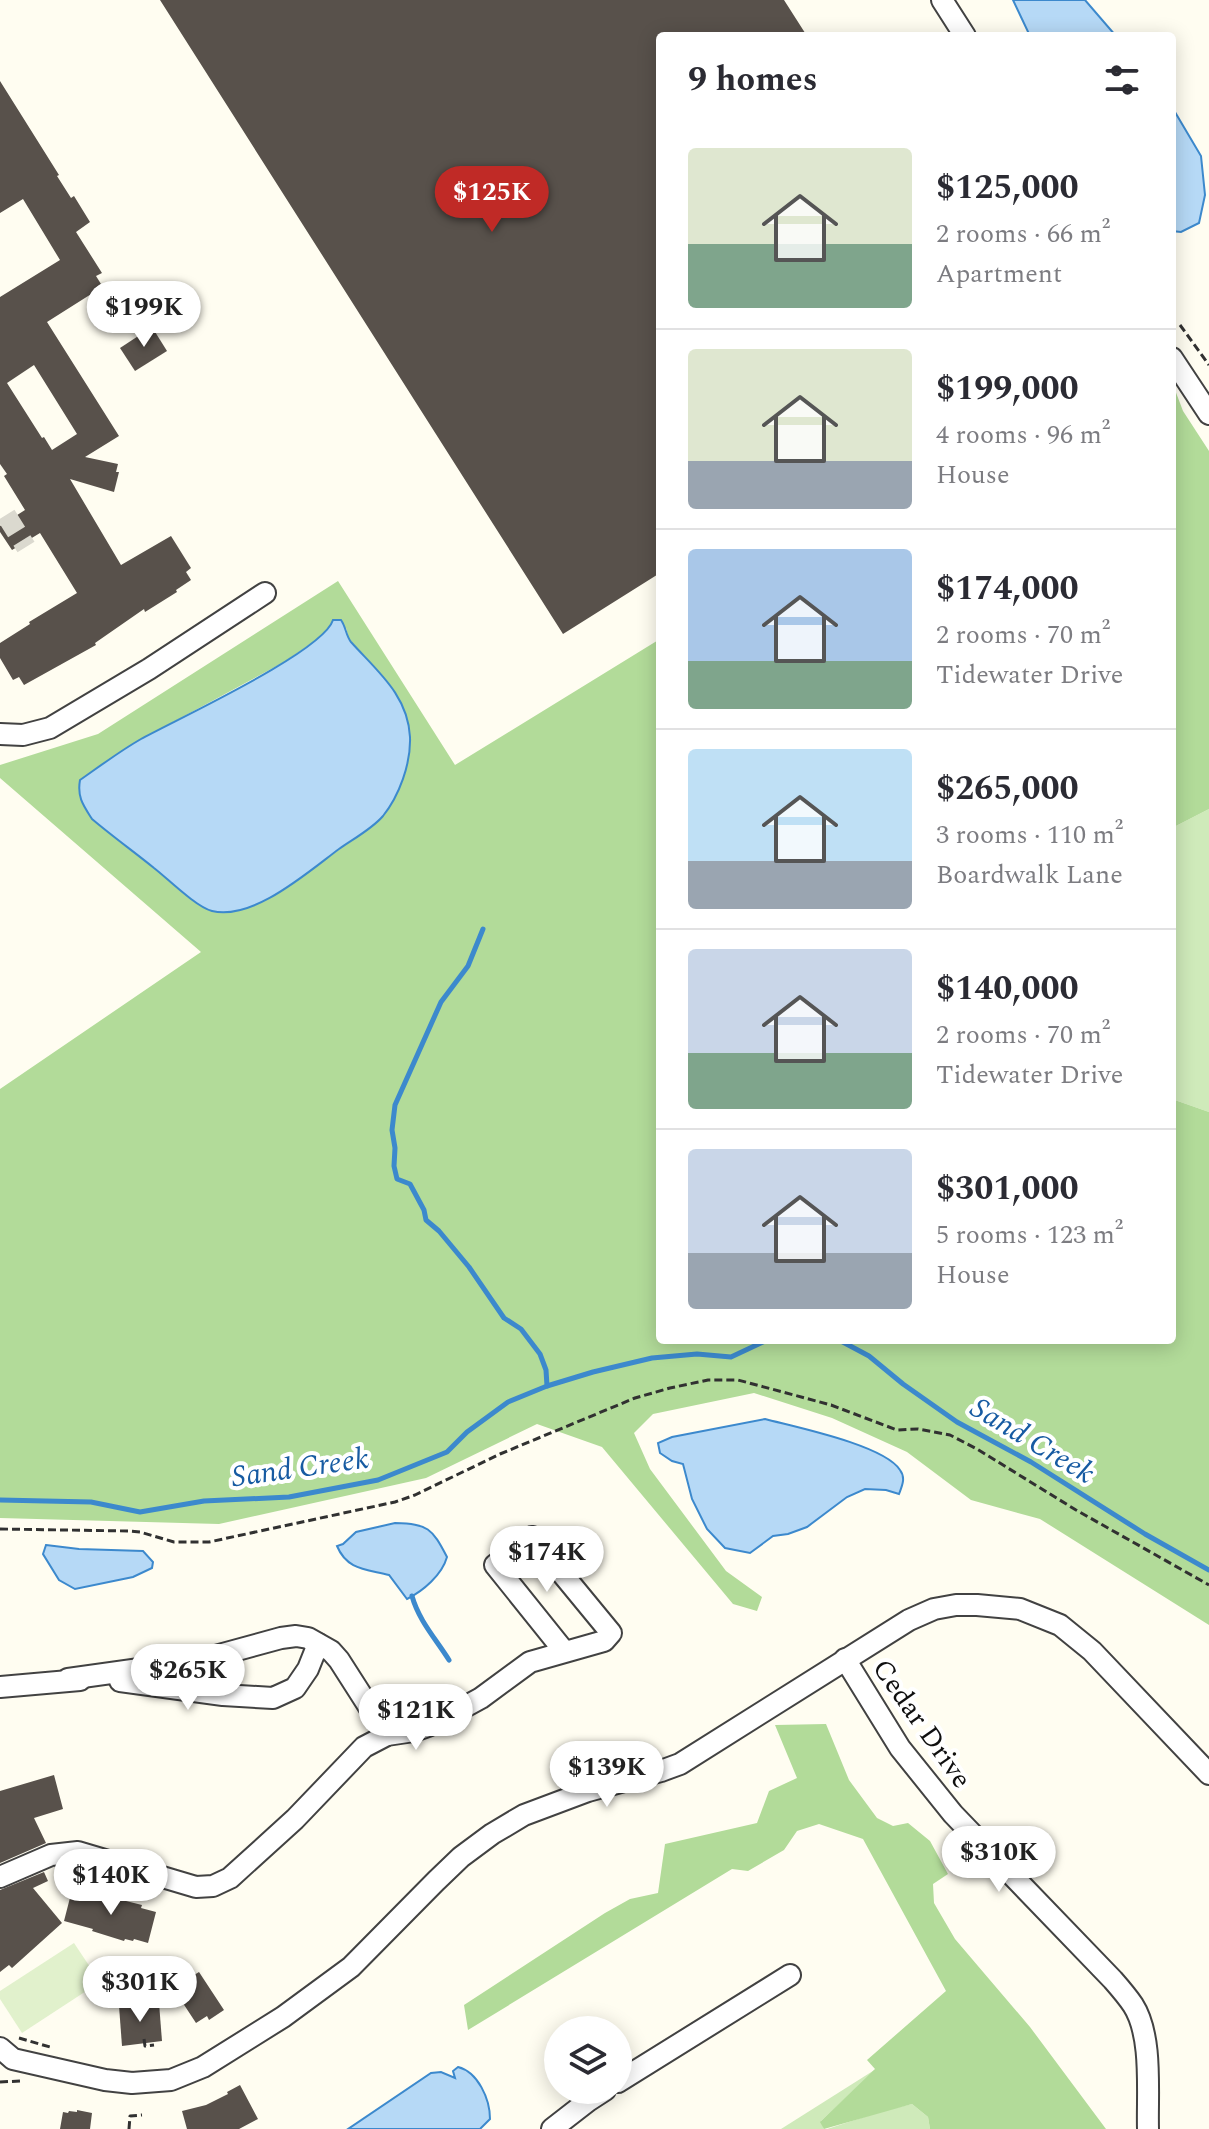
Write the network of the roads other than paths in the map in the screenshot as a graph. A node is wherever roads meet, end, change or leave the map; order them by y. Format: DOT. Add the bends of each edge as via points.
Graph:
graph roads {
  1 [pos="942,0"];
  2 [pos="962,32"];
  3 [pos="1176,364"];
  4 [pos="1209,414"];
  5 [pos="265,593"];
  6 [pos="0,734"];
  7 [pos="318,1644"];
  8 [pos="564,1651"];
  9 [pos="845,1659"];
  10 [pos="68,1679"];
  11 [pos="0,1687"];
  12 [pos="387,1735"];
  13 [pos="1209,1774"];
  14 [pos="0,1877"];
  15 [pos="790,1975"];
  16 [pos="7,2052"];
  17 [pos="632,2073"];
  18 [pos="584,2104"];
  19 [pos="552,2129"];
  20 [pos="1148,2129"];
  1 -- 2 [label="street"];
  3 -- 4 [label="street"];
  5 -- 6 [label="street" via="50,728"];
  7 -- 10 [label="street" via="296,1636 281,1638 197,1661"];
  7 -- 10 [label="street" via="295,1688 273,1698"];
  7 -- 12 [label="street" via="339,1660"];
  8 -- 8 [label="street" via="495,1565 532,1537 611,1633 604,1641"];
  8 -- 12 [label="street" via="530,1662 481,1698 428,1726"];
  9 -- 13 [label="street" via="934,1609 1020,1609 1060,1625 1084,1645"];
  9 -- 16 [label="street" via="680,1764 588,1791 524,1815 492,1834 461,1857 351,1967 203,2067 171,2080 132,2083"];
  9 -- 20 [label="street, Cedar Drive" via="900,1748 953,1814 1133,2005 1146,2052"];
  10 -- 11 [label="street"];
  12 -- 14 [label="street" via="364,1747 273,1841 213,1886 196,1887 78,1852 51,1855"];
  15 -- 17 [label="street"];
  18 -- 19 [label="street"];
}
